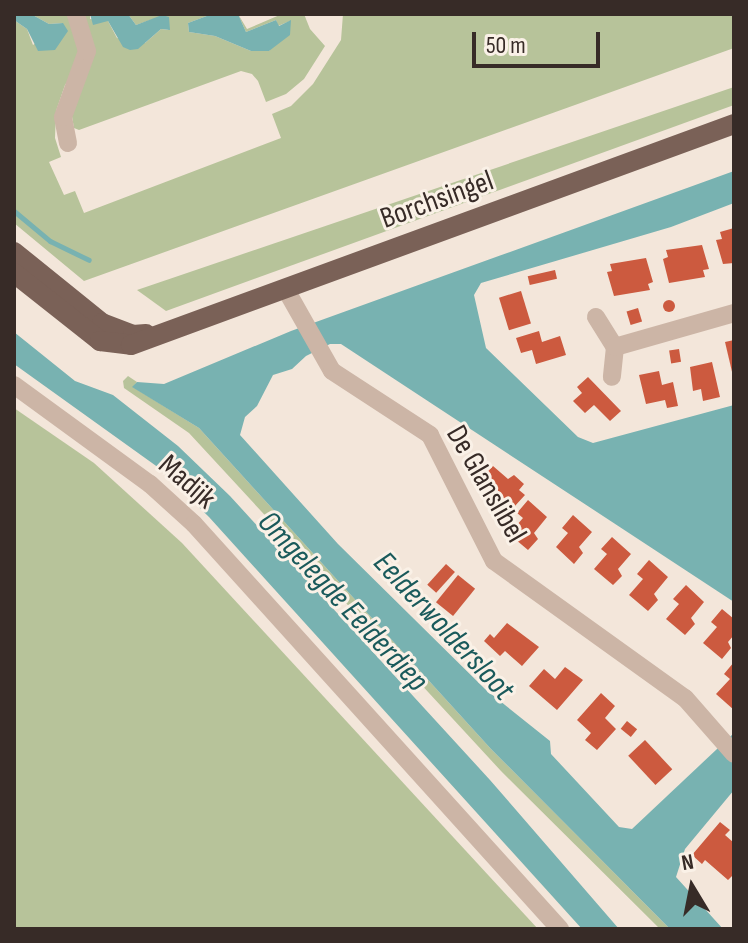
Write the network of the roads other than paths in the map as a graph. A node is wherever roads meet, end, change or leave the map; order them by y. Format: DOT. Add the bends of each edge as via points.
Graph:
graph roads {
  1 [pos="76,14"];
  2 [pos="734,124"];
  3 [pos="68,143"];
  4 [pos="14,252"];
  5 [pos="14,273"];
  6 [pos="285,288"];
  7 [pos="734,313"];
  8 [pos="596,317"];
  9 [pos="162,333"];
  10 [pos="615,347"];
  11 [pos="612,377"];
  12 [pos="14,385"];
  13 [pos="728,747"];
  14 [pos="560,929"];
  1 -- 3 [label="street" via="87,51 63,117"];
  2 -- 6 [label="main road, Borchsingel"];
  4 -- 9 [label="main road, Borchsingel" via="102,323 133,335"];
  5 -- 9 [label="main road, Borchsingel" via="100,341 131,345"];
  6 -- 9 [label="main road, Borchsingel"];
  6 -- 13 [label="street, De Glanslibel" via="332,371 430,435 494,561 685,698"];
  7 -- 10 [label="street"];
  8 -- 10 [label="street"];
  10 -- 11 [label="street"];
  12 -- 14 [label="street, Madijk" via="150,484 194,524"];
}
